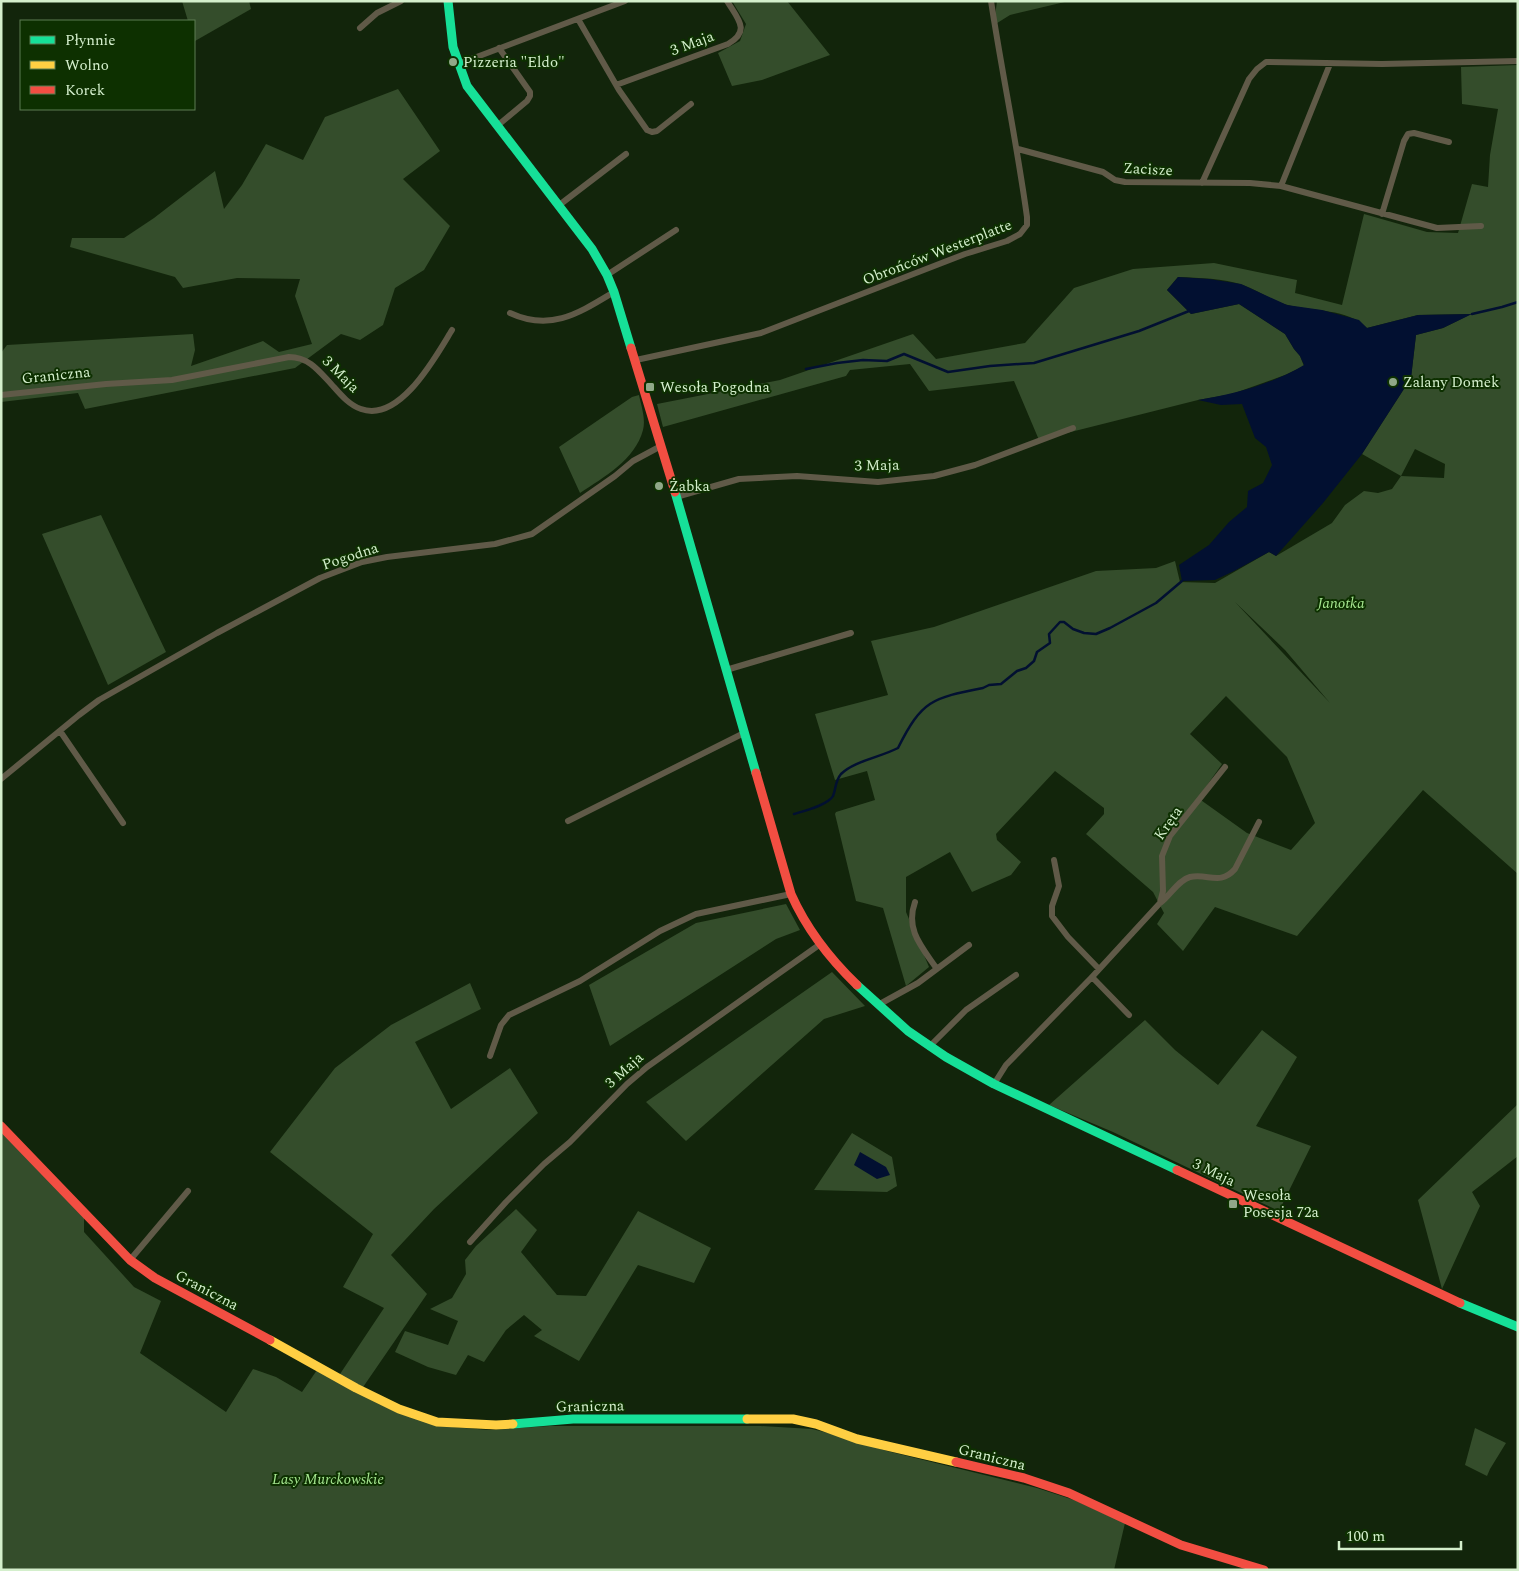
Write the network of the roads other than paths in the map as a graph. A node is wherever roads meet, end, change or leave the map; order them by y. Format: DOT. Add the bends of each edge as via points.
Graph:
graph roads {
  1 [pos="401,1"];
  2 [pos="448,1"];
  3 [pos="625,1"];
  4 [pos="727,1"];
  5 [pos="991,1"];
  6 [pos="578,19"];
  7 [pos="360,28"];
  8 [pos="499,48"];
  9 [pos="1518,61"];
  10 [pos="458,64"];
  11 [pos="1330,64"];
  12 [pos="616,85"];
  13 [pos="690,104"];
  14 [pos="496,126"];
  15 [pos="1450,142"];
  16 [pos="1018,150"];
  17 [pos="626,154"];
  18 [pos="1202,183"];
  19 [pos="1281,186"];
  20 [pos="558,206"];
  21 [pos="1382,214"];
  22 [pos="1481,226"];
  23 [pos="676,230"];
  24 [pos="607,275"];
  25 [pos="614,292"];
  26 [pos="510,313"];
  27 [pos="452,330"];
  28 [pos="636,360"];
  29 [pos="113,384"];
  30 [pos="1,395"];
  31 [pos="1073,428"];
  32 [pos="661,446"];
  33 [pos="676,497"];
  34 [pos="851,633"];
  35 [pos="726,670"];
  36 [pos="60,731"];
  37 [pos="744,733"];
  38 [pos="1225,767"];
  39 [pos="1,779"];
  40 [pos="568,821"];
  41 [pos="1259,822"];
  42 [pos="123,823"];
  43 [pos="1054,860"];
  44 [pos="791,894"];
  45 [pos="915,902"];
  46 [pos="1160,902"];
  47 [pos="819,945"];
  48 [pos="968,945"];
  49 [pos="937,969"];
  50 [pos="1099,969"];
  51 [pos="1016,975"];
  52 [pos="1092,977"];
  53 [pos="878,1005"];
  54 [pos="1129,1016"];
  55 [pos="929,1047"];
  56 [pos="490,1056"];
  57 [pos="994,1084"];
  58 [pos="1,1126"];
  59 [pos="188,1191"];
  60 [pos="470,1242"];
  61 [pos="130,1260"];
  62 [pos="1518,1326"];
  63 [pos="1264,1570"];
  1 -- 7 [label="street" via="378,13"];
  2 -- 10 [label="street, 3 Maja"];
  3 -- 6 [label="street"];
  4 -- 12 [label="street, 3 Maja" via="740,23 741,30 735,40"];
  5 -- 16 [label="street, Obrońców Westerplatte"];
  6 -- 8 [label="street"];
  6 -- 12 [label="street"];
  8 -- 10 [label="street"];
  8 -- 14 [label="street" via="530,96"];
  9 -- 11 [label="street"];
  10 -- 14 [label="street, 3 Maja" via="468,86"];
  11 -- 18 [label="street" via="1266,62 1257,69 1249,79"];
  11 -- 19 [label="street"];
  12 -- 13 [label="street" via="647,130 652,132"];
  14 -- 20 [label="street, 3 Maja"];
  15 -- 21 [label="street" via="1408,134"];
  16 -- 18 [label="street, Zacisze" via="1103,172 1125,182"];
  16 -- 28 [label="street, Obrońców Westerplatte" via="1027,216 1020,234 761,333"];
  17 -- 20 [label="street"];
  18 -- 19 [label="street, Zacisze"];
  19 -- 21 [label="street, Zacisze"];
  20 -- 24 [label="street, 3 Maja" via="592,249"];
  21 -- 22 [label="street, Zacisze" via="1437,228"];
  23 -- 24 [label="street"];
  24 -- 25 [label="street, 3 Maja"];
  25 -- 26 [label="street" via="585,310 557,320 535,321"];
  25 -- 28 [label="street, 3 Maja"];
  27 -- 29 [label="street, 3 Maja" via="429,368 407,394 378,410 369,411 351,404 309,362 297,357 172,380"];
  28 -- 32 [label="street, 3 Maja"];
  29 -- 30 [label="street, Graniczna"];
  31 -- 33 [label="street, 3 Maja" via="974,465 934,476 878,482 797,476 738,479"];
  32 -- 33 [label="street, 3 Maja"];
  32 -- 36 [label="street, Pogodna" via="633,461 532,534 495,544 362,562 320,578 125,685"];
  33 -- 35 [label="street, 3 Maja"];
  34 -- 35 [label="street"];
  35 -- 37 [label="street, 3 Maja"];
  36 -- 39 [label="street, Pogodna"];
  36 -- 42 [label="street"];
  37 -- 40 [label="street"];
  37 -- 44 [label="street, 3 Maja"];
  38 -- 46 [label="street, Kręta" via="1164,847"];
  41 -- 46 [label="street" via="1230,874 1220,878 1189,877"];
  43 -- 50 [label="street" via="1059,886 1052,916"];
  44 -- 47 [label="street, 3 Maja"];
  44 -- 56 [label="street" via="696,914 660,931 580,981 509,1015 501,1025"];
  45 -- 49 [label="street" via="912,924 916,938"];
  46 -- 50 [label="street"];
  47 -- 53 [label="street, 3 Maja"];
  47 -- 60 [label="street, 3 Maja" via="627,1084 506,1202"];
  48 -- 49 [label="street"];
  49 -- 53 [label="street"];
  50 -- 52 [label="street"];
  51 -- 55 [label="street" via="966,1010"];
  52 -- 54 [label="street"];
  52 -- 57 [label="street" via="1006,1065"];
  53 -- 55 [label="street, 3 Maja"];
  55 -- 57 [label="street, 3 Maja"];
  57 -- 62 [label="street, 3 Maja" via="1432,1290"];
  58 -- 61 [label="street, Graniczna"];
  59 -- 61 [label="street"];
  61 -- 63 [label="street, Graniczna" via="155,1278 356,1388 399,1409 437,1422 496,1425 572,1419 793,1420 816,1424 856,1439 1024,1478 1081,1498 1181,1545"];
}
